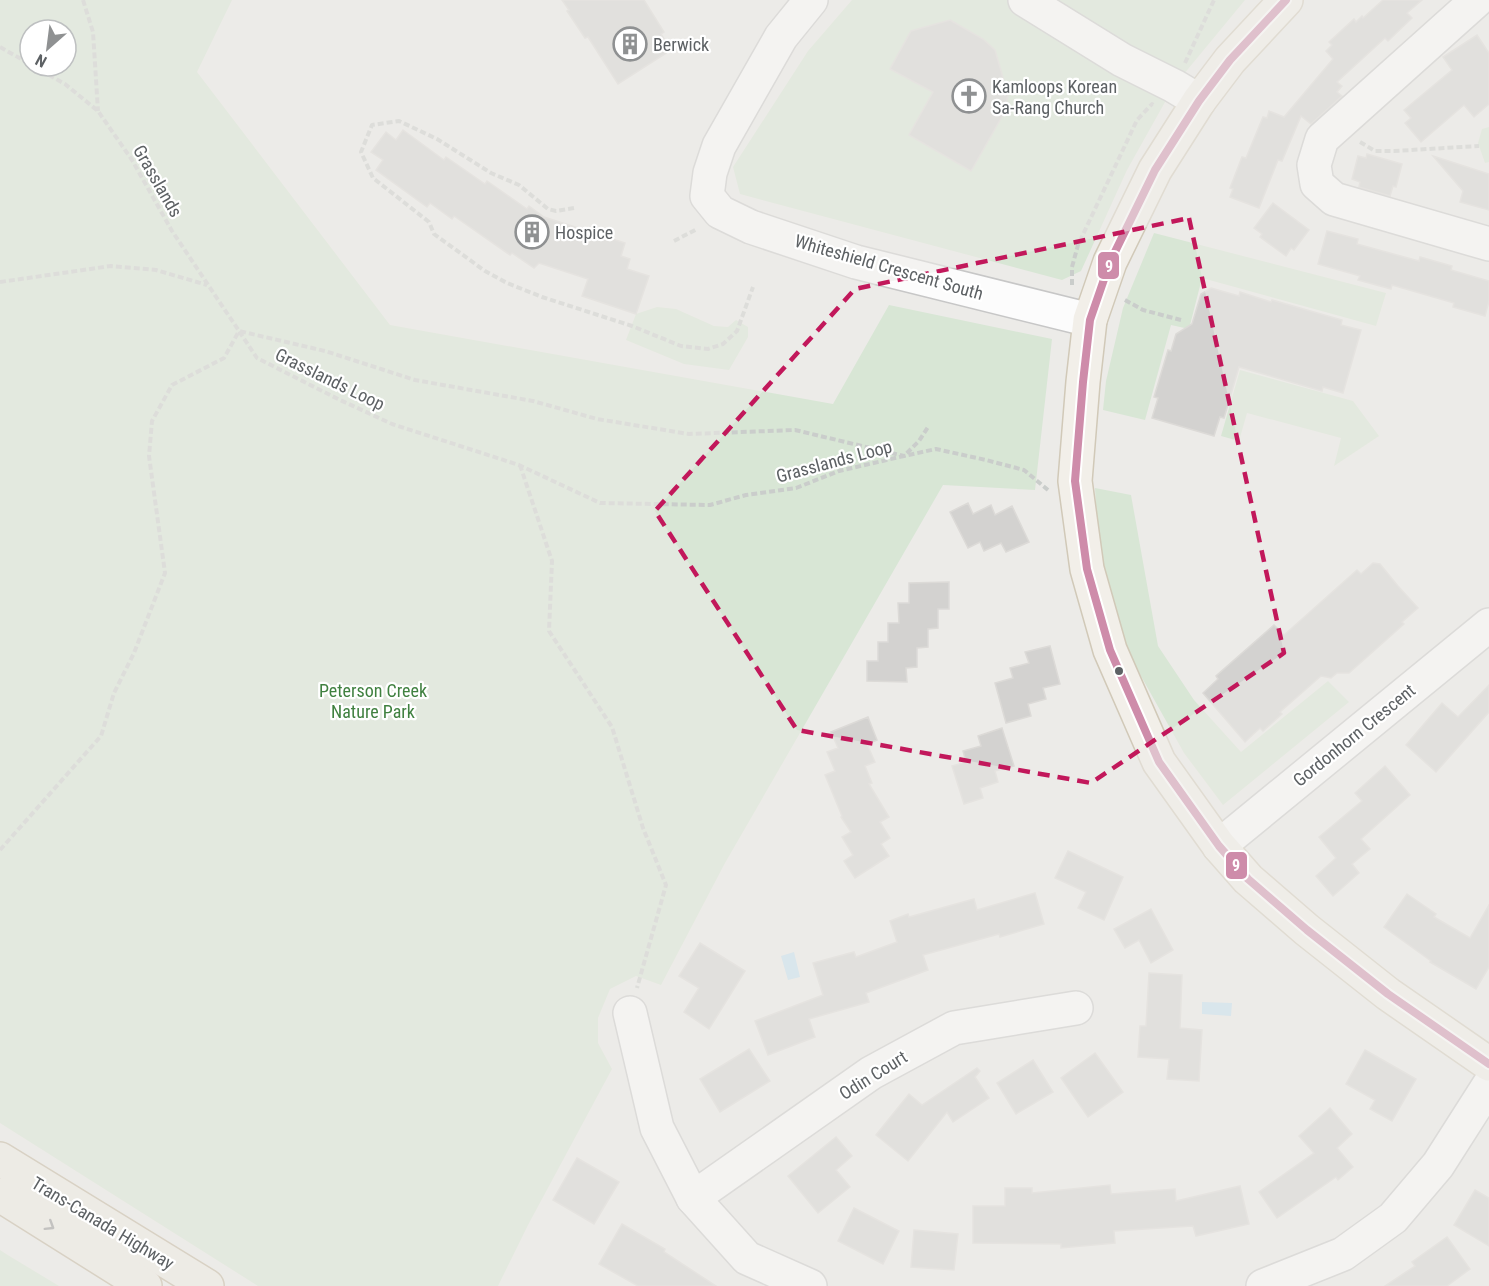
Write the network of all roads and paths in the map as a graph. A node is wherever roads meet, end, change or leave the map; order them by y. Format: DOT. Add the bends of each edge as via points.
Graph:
graph roads {
  1 [pos="83,0"];
  2 [pos="811,0"];
  3 [pos="1025,0"];
  4 [pos="1214,0"];
  5 [pos="1286,0"];
  6 [pos="1480,3"];
  7 [pos="0,47"];
  8 [pos="18,57"];
  9 [pos="55,78"];
  10 [pos="1186,104"];
  11 [pos="98,111"];
  12 [pos="1339,124"];
  13 [pos="1479,146"];
  14 [pos="574,208"];
  15 [pos="697,229"];
  16 [pos="674,241"];
  17 [pos="1489,244"];
  18 [pos="0,282"];
  19 [pos="1072,285"];
  20 [pos="208,286"];
  21 [pos="753,287"];
  22 [pos="1121,298"];
  23 [pos="1090,320"];
  24 [pos="1181,320"];
  25 [pos="239,331"];
  26 [pos="928,427"];
  27 [pos="904,456"];
  28 [pos="519,465"];
  29 [pos="1049,491"];
  30 [pos="1489,625"];
  31 [pos="1218,846"];
  32 [pos="0,850"];
  33 [pos="1076,1008"];
  34 [pos="630,1013"];
  35 [pos="1489,1064"];
  36 [pos="1489,1085"];
  37 [pos="0,1159"];
  38 [pos="0,1195"];
  39 [pos="693,1198"];
  40 [pos="146,1286"];
  41 [pos="207,1286"];
  42 [pos="810,1286"];
  43 [pos="1263,1286"];
  1 -- 11 [label="path" via="93,32"];
  2 -- 23 [label="street, Whiteshield Crescent South" via="781,37 719,146 707,196 720,212 752,227 856,262"];
  3 -- 10 [label="street"];
  4 -- 10 [label="path"];
  5 -- 10 [label="main road"];
  6 -- 12 [label="street"];
  7 -- 8 [label="path, Grasslands"];
  9 -- 11 [label="path, Grasslands"];
  10 -- 19 [label="path" via="1152,104 1137,120 1078,245"];
  10 -- 23 [label="main road" via="1110,262"];
  11 -- 20 [label="path, Grasslands" via="132,159"];
  12 -- 13 [label="path" via="1375,151"];
  12 -- 17 [label="street" via="1322,140 1314,165 1317,184 1334,199"];
  14 -- 21 [label="path" via="556,212 548,209 519,185 399,121 372,125 361,152 373,178 429,222 434,234 485,271 542,297 681,346 708,350 723,344 737,331"];
  15 -- 16 [label="path"];
  18 -- 20 [label="path" via="111,266 156,270"];
  20 -- 25 [label="path, Grasslands"];
  22 -- 24 [label="path" via="1143,310"];
  23 -- 31 [label="main road" via="1075,482 1086,569 1110,650 1159,762"];
  25 -- 27 [label="path" via="326,351 415,380 533,401 597,419 689,434 795,430"];
  25 -- 28 [label="path, Grasslands Loop" via="257,358 338,399 392,424"];
  25 -- 32 [label="path" via="224,358 172,385 152,421 149,456 165,573 114,693 101,736"];
  26 -- 27 [label="path, Grasslands Loop"];
  27 -- 28 [label="path, Grasslands Loop" via="839,471 796,488 710,505 600,503"];
  27 -- 29 [label="path" via="936,449 986,460 1024,470"];
  28 -- 34 [label="path" via="552,561 549,631 612,727 643,828 666,885"];
  30 -- 31 [label="street, Gordonhorn Crescent"];
  31 -- 35 [label="main road" via="1248,879 1307,930 1388,994"];
  33 -- 39 [label="street, Odin Court" via="954,1028 872,1073"];
  34 -- 39 [label="street" via="657,1128"];
  36 -- 43 [label="street" via="1438,1165 1394,1218 1343,1254"];
  37 -- 41 [label="highway, Trans-Canada Highway"];
  38 -- 40 [label="highway, Trans-Canada Highway, one-way"];
  39 -- 42 [label="street" via="747,1258"];
}
